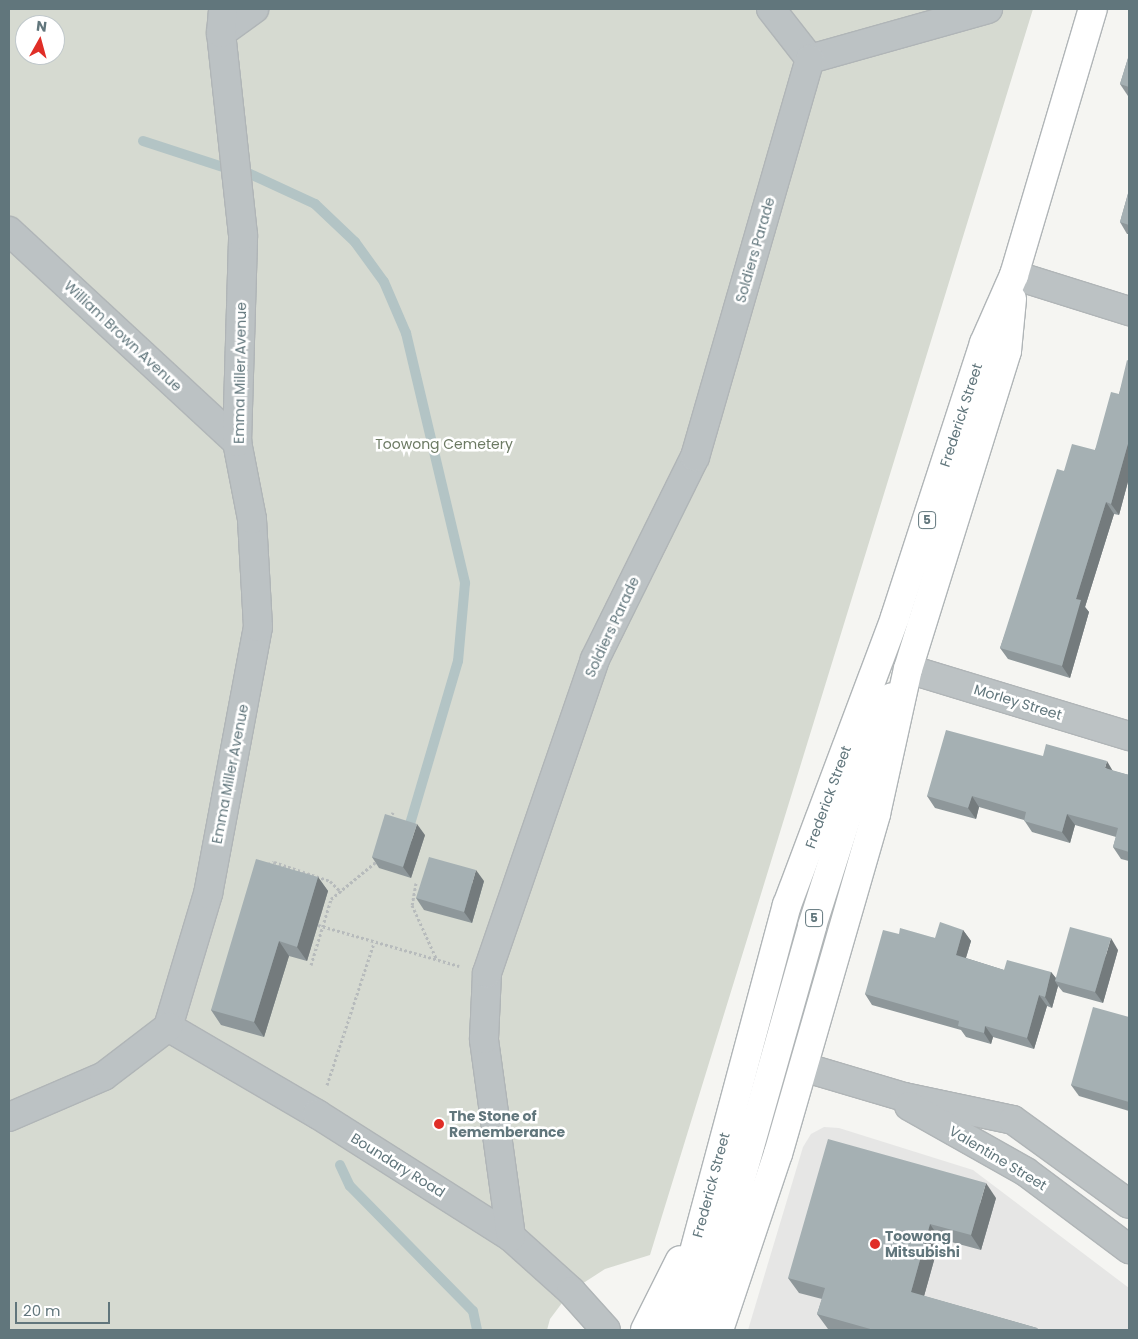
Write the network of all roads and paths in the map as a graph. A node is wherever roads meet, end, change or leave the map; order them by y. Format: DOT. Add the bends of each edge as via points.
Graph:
graph roads {
  1 [pos="254,9"];
  2 [pos="772,9"];
  3 [pos="988,9"];
  4 [pos="1093,9"];
  5 [pos="222,21"];
  6 [pos="810,59"];
  7 [pos="9,231"];
  8 [pos="1014,275"];
  9 [pos="1129,312"];
  10 [pos="237,442"];
  11 [pos="908,669"];
  12 [pos="1129,736"];
  13 [pos="393,812"];
  14 [pos="390,821"];
  15 [pos="378,856"];
  16 [pos="262,865"];
  17 [pos="416,883"];
  18 [pos="341,892"];
  19 [pos="318,925"];
  20 [pos="322,926"];
  21 [pos="374,943"];
  22 [pos="438,961"];
  23 [pos="311,965"];
  24 [pos="487,973"];
  25 [pos="168,1026"];
  26 [pos="803,1067"];
  27 [pos="886,1092"];
  28 [pos="317,1114"];
  29 [pos="9,1117"];
  30 [pos="1129,1204"];
  31 [pos="701,1216"];
  32 [pos="511,1237"];
  33 [pos="1129,1249"];
  34 [pos="606,1330"];
  35 [pos="645,1330"];
  36 [pos="673,1330"];
  37 [pos="698,1330"];
  38 [pos="719,1330"];
  1 -- 5 [label="street"];
  2 -- 6 [label="street"];
  3 -- 6 [label="street"];
  4 -- 8 [label="highway, Frederick Street / 5"];
  5 -- 10 [label="street, Emma Miller Avenue" via="243,235"];
  6 -- 24 [label="street, Soldiers Parade" via="695,457 595,659"];
  7 -- 10 [label="street, William Brown Avenue"];
  8 -- 9 [label="street"];
  8 -- 11 [label="highway, Frederick Street / 5" via="1007,350"];
  8 -- 31 [label="highway, Frederick Street / 5" via="984,344 895,617 787,905"];
  10 -- 25 [label="street, Emma Miller Avenue" via="252,519 258,626 208,894"];
  11 -- 12 [label="street, Morley Street"];
  11 -- 26 [label="highway, Frederick Street" via="876,814"];
  11 -- 37 [label="highway, 5" via="874,732 812,926"];
  13 -- 14 [label="path"];
  15 -- 18 [label="path" via="376,865"];
  16 -- 18 [label="path" via="274,862 330,881"];
  17 -- 22 [label="path" via="412,905"];
  18 -- 20 [label="path" via="331,899"];
  19 -- 20 [label="path"];
  20 -- 21 [label="path"];
  20 -- 23 [label="path"];
  21 -- 22 [label="path"];
  21 -- 28 [label="path"];
  22 -- 24 [label="path"];
  24 -- 32 [label="street, Soldiers Parade" via="484,1039"];
  25 -- 28 [label="street, Boundary Road"];
  25 -- 29 [label="street" via="104,1076"];
  26 -- 27 [label="street, Valentine Street"];
  26 -- 38 [label="highway, Frederick Street"];
  27 -- 30 [label="street, Valentine Street" via="1013,1120"];
  27 -- 33 [label="street, Valentine Street" via="1026,1172"];
  28 -- 32 [label="street, Boundary Road"];
  31 -- 35 [label="highway, 5"];
  31 -- 36 [label="highway, Frederick Street"];
  32 -- 34 [label="street, Boundary Road" via="571,1291"];
}
